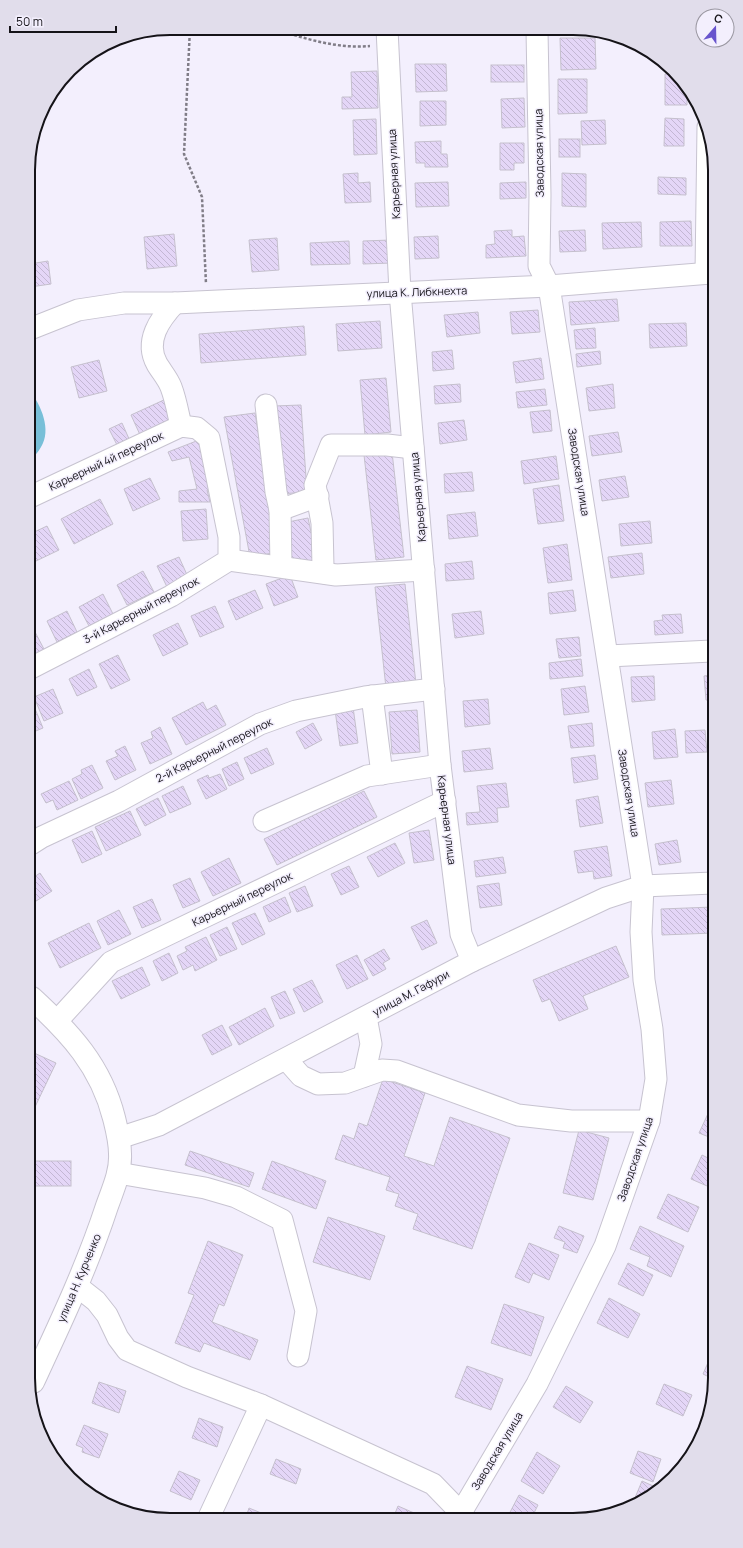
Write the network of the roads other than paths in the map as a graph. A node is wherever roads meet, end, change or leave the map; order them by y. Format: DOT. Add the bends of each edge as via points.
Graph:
graph roads {
  1 [pos="537,35"];
  2 [pos="387,37"];
  3 [pos="708,170"];
  4 [pos="708,273"];
  5 [pos="549,286"];
  6 [pos="400,292"];
  7 [pos="175,303"];
  8 [pos="35,327"];
  9 [pos="266,405"];
  10 [pos="182,426"];
  11 [pos="413,448"];
  12 [pos="35,495"];
  13 [pos="318,496"];
  14 [pos="280,510"];
  15 [pos="229,560"];
  16 [pos="282,566"];
  17 [pos="424,570"];
  18 [pos="325,573"];
  19 [pos="708,651"];
  20 [pos="608,656"];
  21 [pos="35,666"];
  22 [pos="434,689"];
  23 [pos="372,696"];
  24 [pos="440,765"];
  25 [pos="382,774"];
  26 [pos="445,801"];
  27 [pos="264,821"];
  28 [pos="35,841"];
  29 [pos="708,883"];
  30 [pos="643,886"];
  31 [pos="472,961"];
  32 [pos="35,1001"];
  33 [pos="366,1017"];
  34 [pos="57,1021"];
  35 [pos="286,1059"];
  36 [pos="364,1076"];
  37 [pos="649,1121"];
  38 [pos="119,1138"];
  39 [pos="118,1173"];
  40 [pos="77,1286"];
  41 [pos="298,1356"];
  42 [pos="35,1378"];
  43 [pos="260,1405"];
  44 [pos="211,1513"];
  45 [pos="459,1513"];
  46 [pos="462,1513"];
  1 -- 5 [label="street, Заводская улица" via="539,266"];
  2 -- 6 [label="street, Карьерная улица"];
  3 -- 4 [label="street"];
  4 -- 5 [label="street, улица К. Либкнехта"];
  5 -- 6 [label="street, улица К. Либкнехта"];
  5 -- 20 [label="street, Заводская улица"];
  6 -- 7 [label="street, улица К. Либкнехта"];
  6 -- 11 [label="street, Карьерная улица"];
  7 -- 8 [label="street, улица К. Либкнехта" via="124,303 78,310"];
  7 -- 10 [label="street" via="157,327 152,349 156,362 171,386"];
  9 -- 14 [label="street"];
  10 -- 12 [label="street, Карьерный 4й переулок"];
  10 -- 15 [label="street" via="196,428 209,438 229,537"];
  11 -- 13 [label="street" via="387,445 331,445 315,485"];
  11 -- 17 [label="street, Карьерная улица"];
  13 -- 14 [label="street"];
  13 -- 18 [label="street"];
  14 -- 16 [label="street"];
  15 -- 16 [label="street"];
  15 -- 21 [label="street, 3-й Карьерный переулок" via="171,596"];
  16 -- 18 [label="street"];
  17 -- 18 [label="street" via="336,575"];
  17 -- 22 [label="street, Карьерная улица"];
  19 -- 20 [label="street"];
  20 -- 30 [label="street, Заводская улица"];
  22 -- 23 [label="street, 2-й Карьерный переулок"];
  22 -- 24 [label="street, Карьерная улица"];
  23 -- 25 [label="street"];
  23 -- 28 [label="street, 2-й Карьерный переулок" via="296,711 260,724 119,801"];
  24 -- 25 [label="street"];
  24 -- 26 [label="street, Карьерная улица"];
  25 -- 27 [label="street" via="367,776"];
  26 -- 31 [label="street, Карьерная улица" via="461,934"];
  26 -- 34 [label="street, Карьерный переулок" via="111,962"];
  29 -- 30 [label="street, улица М. Гафури"];
  30 -- 31 [label="street, улица М. Гафури" via="606,898"];
  30 -- 37 [label="street, Заводская улица" via="641,932 644,980 652,1029 656,1079"];
  31 -- 33 [label="street, улица М. Гафури"];
  32 -- 34 [label="main road, улица Н. Курченко"];
  33 -- 35 [label="street, улица М. Гафури"];
  33 -- 36 [label="street" via="371,1044"];
  34 -- 38 [label="main road, улица Н. Курченко" via="76,1041 96,1072 109,1099"];
  35 -- 36 [label="street" via="301,1076 318,1084 345,1083"];
  35 -- 38 [label="street, улица М. Гафури" via="159,1125"];
  36 -- 37 [label="street" via="382,1070 397,1071 518,1115 571,1121"];
  37 -- 46 [label="street, Заводская улица" via="605,1246 537,1384"];
  38 -- 39 [label="main road, улица Н. Курченко"];
  39 -- 40 [label="main road, улица Н. Курченко"];
  39 -- 41 [label="street" via="205,1188 236,1197 282,1220 306,1311"];
  40 -- 42 [label="main road, улица Н. Курченко"];
  40 -- 43 [label="street" via="96,1301 107,1315 127,1350 187,1377"];
  43 -- 44 [label="street"];
  43 -- 45 [label="street" via="433,1484"];
}
